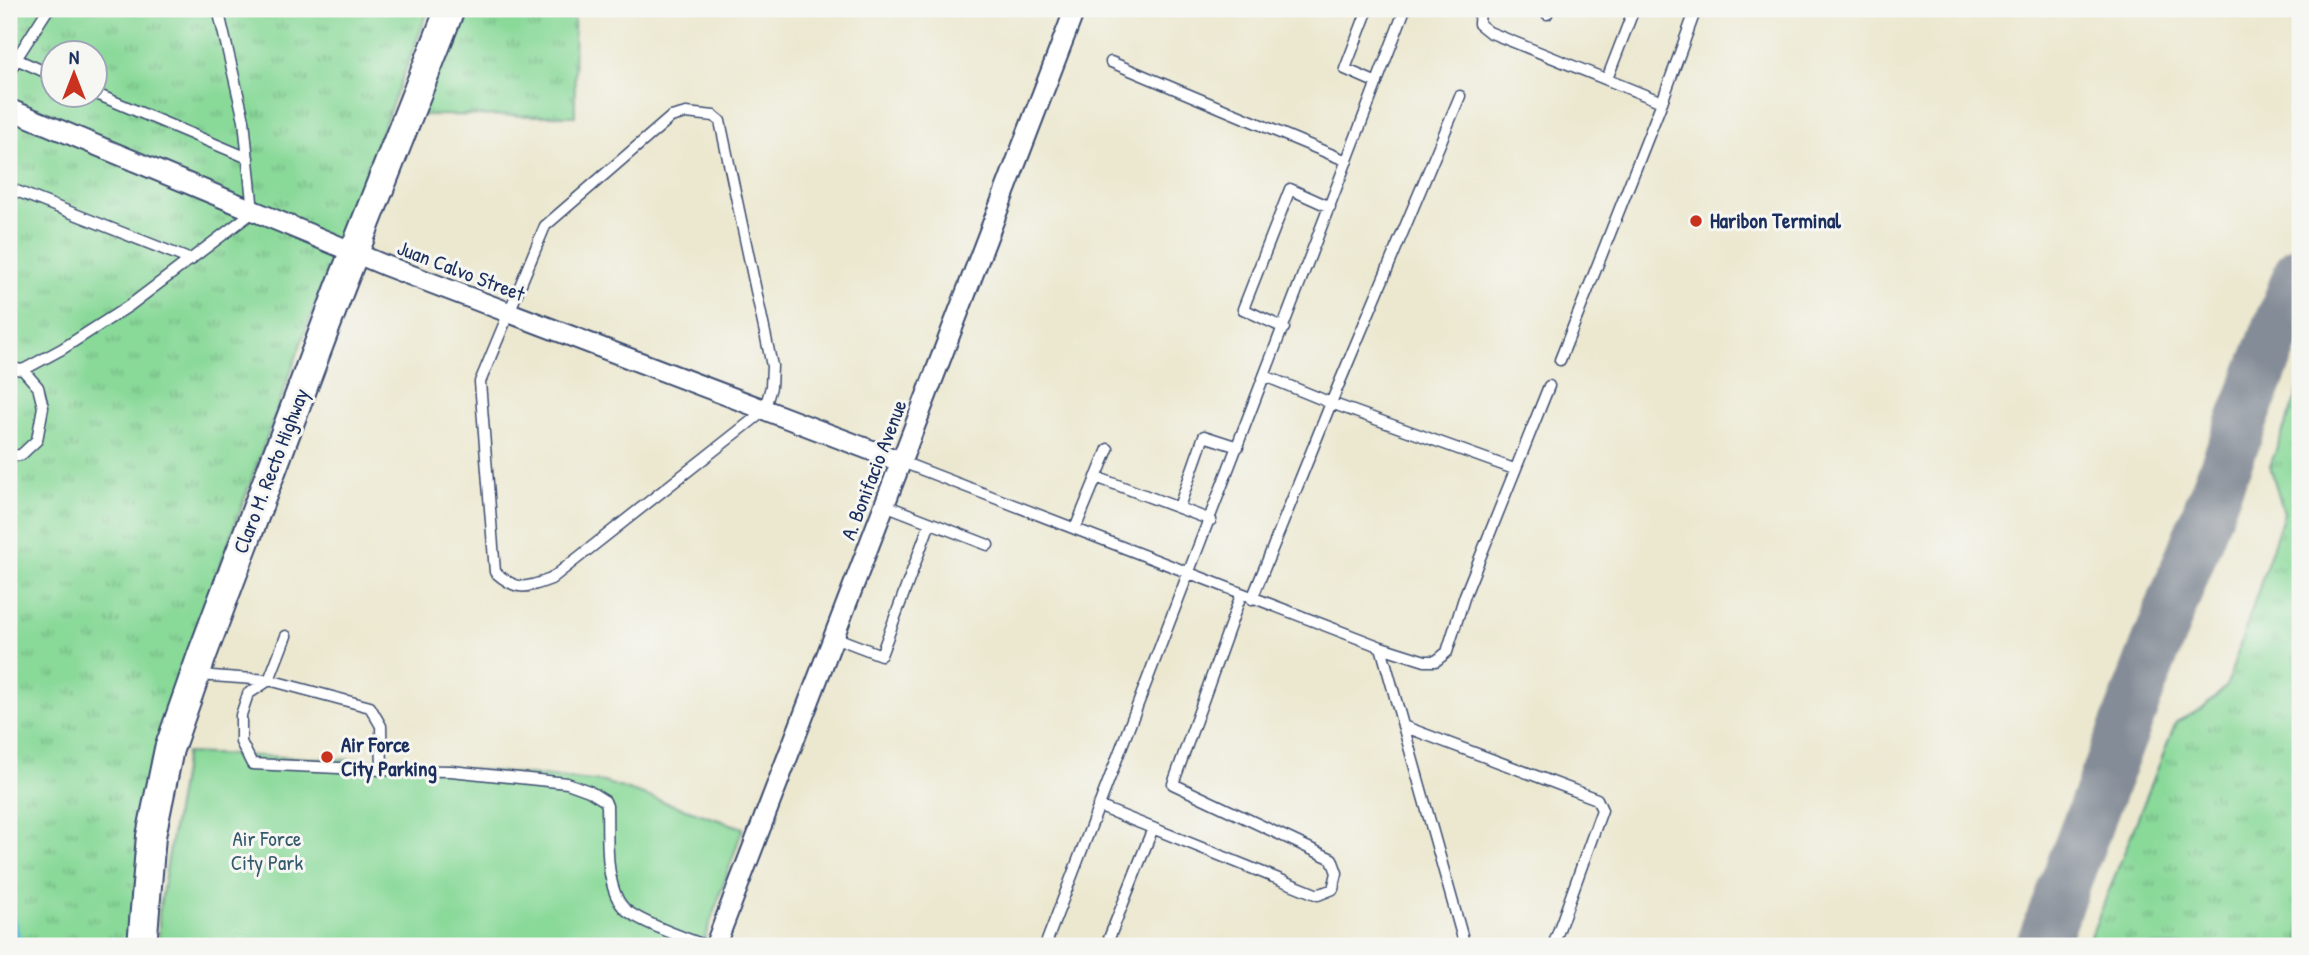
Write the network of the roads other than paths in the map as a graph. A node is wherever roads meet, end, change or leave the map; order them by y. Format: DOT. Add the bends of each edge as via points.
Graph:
graph roads {
  1 [pos="48,9"];
  2 [pos="218,9"];
  3 [pos="450,9"];
  4 [pos="1075,9"];
  5 [pos="1368,9"];
  6 [pos="1405,9"];
  7 [pos="1480,9"];
  8 [pos="1634,9"];
  9 [pos="1693,10"];
  10 [pos="16,59"];
  11 [pos="1111,62"];
  12 [pos="38,69"];
  13 [pos="9,75"];
  14 [pos="1607,79"];
  15 [pos="1377,83"];
  16 [pos="1460,96"];
  17 [pos="108,99"];
  18 [pos="1662,102"];
  19 [pos="9,109"];
  20 [pos="248,158"];
  21 [pos="1347,160"];
  22 [pos="9,188"];
  23 [pos="1330,207"];
  24 [pos="253,212"];
  25 [pos="354,253"];
  26 [pos="191,260"];
  27 [pos="509,314"];
  28 [pos="1284,328"];
  29 [pos="1560,360"];
  30 [pos="9,368"];
  31 [pos="23,369"];
  32 [pos="1265,376"];
  33 [pos="1549,386"];
  34 [pos="1331,403"];
  35 [pos="764,411"];
  36 [pos="1238,447"];
  37 [pos="1108,449"];
  38 [pos="9,456"];
  39 [pos="902,462"];
  40 [pos="1514,469"];
  41 [pos="1096,477"];
  42 [pos="885,505"];
  43 [pos="1180,507"];
  44 [pos="1211,520"];
  45 [pos="930,523"];
  46 [pos="1075,529"];
  47 [pos="988,545"];
  48 [pos="1190,574"];
  49 [pos="1241,594"];
  50 [pos="1252,599"];
  51 [pos="286,636"];
  52 [pos="834,637"];
  53 [pos="1381,647"];
  54 [pos="195,674"];
  55 [pos="269,680"];
  56 [pos="1403,726"];
  57 [pos="382,769"];
  58 [pos="1098,806"];
  59 [pos="1153,828"];
  60 [pos="142,946"];
  61 [pos="707,946"];
  62 [pos="715,946"];
  63 [pos="1045,946"];
  64 [pos="1106,946"];
  65 [pos="1465,946"];
  66 [pos="1553,946"];
  1 -- 10 [label="lane"];
  2 -- 20 [label="lane" via="244,120"];
  3 -- 25 [label="main road, Claro M. Recto Highway"];
  4 -- 39 [label="street, A. Bonifacio Avenue"];
  5 -- 15 [label="lane" via="1345,69"];
  6 -- 15 [label="lane"];
  7 -- 14 [label="lane" via="1479,24 1489,32"];
  8 -- 14 [label="lane"];
  9 -- 18 [label="lane"];
  10 -- 12 [label="lane"];
  10 -- 13 [label="lane"];
  11 -- 21 [label="lane"];
  14 -- 18 [label="lane"];
  15 -- 21 [label="lane"];
  16 -- 34 [label="lane"];
  17 -- 20 [label="lane"];
  18 -- 29 [label="lane"];
  19 -- 24 [label="street, Juan Calvo Street"];
  20 -- 24 [label="lane"];
  21 -- 23 [label="lane"];
  22 -- 26 [label="lane"];
  23 -- 28 [label="lane"];
  23 -- 28 [label="lane" via="1290,189 1243,309"];
  24 -- 25 [label="street, Juan Calvo Street"];
  24 -- 26 [label="lane"];
  25 -- 27 [label="street, Juan Calvo Street"];
  25 -- 54 [label="main road, Claro M. Recto Highway"];
  26 -- 31 [label="lane" via="129,306"];
  27 -- 35 [label="street, Juan Calvo Street"];
  27 -- 35 [label="lane" via="480,382 495,572 509,585 530,587 551,579"];
  27 -- 35 [label="lane" via="545,226 671,117 686,113 714,116 720,121 772,366"];
  28 -- 32 [label="lane"];
  30 -- 31 [label="lane"];
  31 -- 38 [label="lane" via="38,387 43,407 37,440 21,455"];
  32 -- 34 [label="lane"];
  32 -- 36 [label="lane"];
  33 -- 40 [label="lane"];
  34 -- 40 [label="lane"];
  34 -- 50 [label="lane"];
  35 -- 39 [label="street, Juan Calvo Street"];
  36 -- 43 [label="lane" via="1204,436"];
  36 -- 44 [label="lane"];
  37 -- 41 [label="lane"];
  39 -- 42 [label="street, A. Bonifacio Avenue"];
  39 -- 46 [label="lane"];
  40 -- 53 [label="lane" via="1447,652 1436,661 1424,662"];
  41 -- 43 [label="lane"];
  41 -- 46 [label="lane"];
  42 -- 45 [label="lane"];
  42 -- 52 [label="street, A. Bonifacio Avenue"];
  43 -- 44 [label="lane"];
  44 -- 48 [label="lane"];
  45 -- 47 [label="lane"];
  45 -- 52 [label="lane" via="881,655"];
  46 -- 48 [label="lane"];
  48 -- 49 [label="lane"];
  48 -- 58 [label="lane"];
  49 -- 50 [label="lane"];
  49 -- 59 [label="lane" via="1173,784 1332,859 1337,873 1333,889 1318,895"];
  50 -- 53 [label="lane"];
  51 -- 55 [label="lane"];
  52 -- 62 [label="street, A. Bonifacio Avenue"];
  53 -- 56 [label="lane"];
  54 -- 55 [label="lane"];
  54 -- 60 [label="main road, Claro M. Recto Highway" via="169,749 158,799"];
  55 -- 57 [label="lane" via="370,707 381,726"];
  55 -- 57 [label="lane" via="248,694 241,715 241,742 252,764"];
  56 -- 65 [label="lane"];
  56 -- 66 [label="lane" via="1597,799 1602,810"];
  57 -- 61 [label="lane" via="504,775 567,783 589,791 606,801 613,887 624,908"];
  58 -- 59 [label="lane"];
  58 -- 63 [label="lane"];
  59 -- 64 [label="lane"];
}
